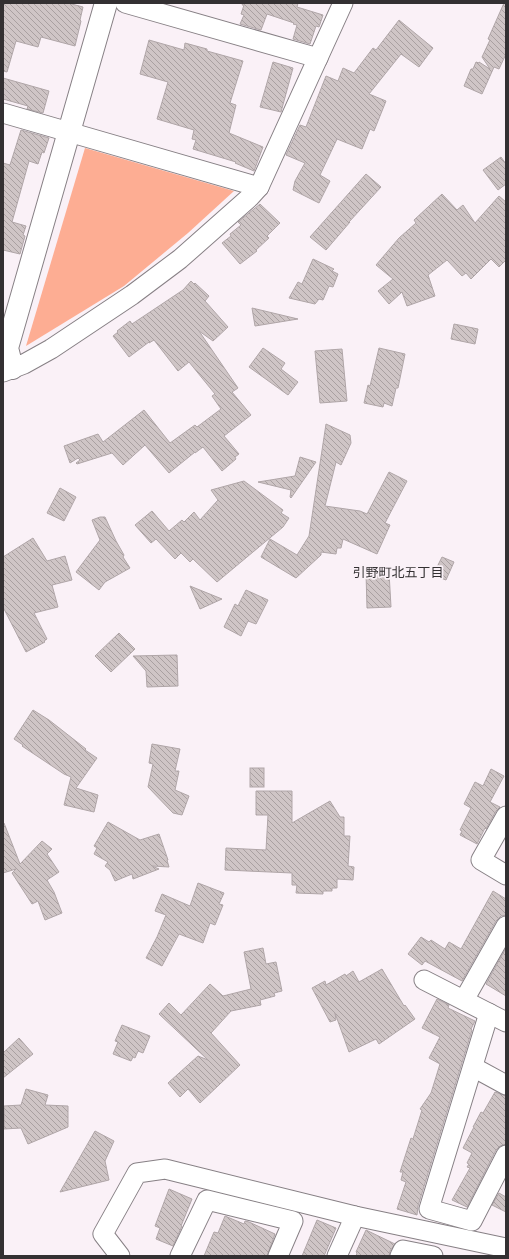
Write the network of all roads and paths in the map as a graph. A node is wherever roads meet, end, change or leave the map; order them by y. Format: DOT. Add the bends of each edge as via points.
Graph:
graph roads {
  1 [pos="106,3"];
  2 [pos="125,3"];
  3 [pos="343,3"];
  4 [pos="318,58"];
  5 [pos="3,113"];
  6 [pos="70,133"];
  7 [pos="259,187"];
  8 [pos="7,370"];
  9 [pos="506,816"];
  10 [pos="506,875"];
  11 [pos="506,926"];
  12 [pos="424,980"];
  13 [pos="464,1000"];
  14 [pos="489,1013"];
  15 [pos="506,1022"];
  16 [pos="473,1067"];
  17 [pos="506,1085"];
  18 [pos="506,1155"];
  19 [pos="355,1216"];
  20 [pos="506,1248"];
  21 [pos="120,1256"];
  22 [pos="180,1256"];
  23 [pos="278,1256"];
  24 [pos="337,1256"];
  25 [pos="400,1256"];
  26 [pos="433,1256"];
  1 -- 6 [label="street"];
  2 -- 4 [label="street"];
  3 -- 4 [label="street"];
  4 -- 7 [label="street"];
  5 -- 6 [label="street"];
  6 -- 7 [label="street"];
  6 -- 8 [label="street" via="8,348"];
  7 -- 8 [label="street" via="180,259 132,295 51,349"];
  9 -- 10 [label="street" via="481,860"];
  11 -- 13 [label="street"];
  12 -- 13 [label="street"];
  13 -- 14 [label="street"];
  14 -- 15 [label="street"];
  14 -- 16 [label="street"];
  16 -- 17 [label="street"];
  16 -- 18 [label="street" via="429,1209 472,1221"];
  19 -- 20 [label="street"];
  19 -- 21 [label="street" via="166,1169 137,1173 103,1234"];
  19 -- 24 [label="street"];
  22 -- 23 [label="street" via="207,1200 293,1221"];
  25 -- 26 [label="street" via="403,1250"];
}
